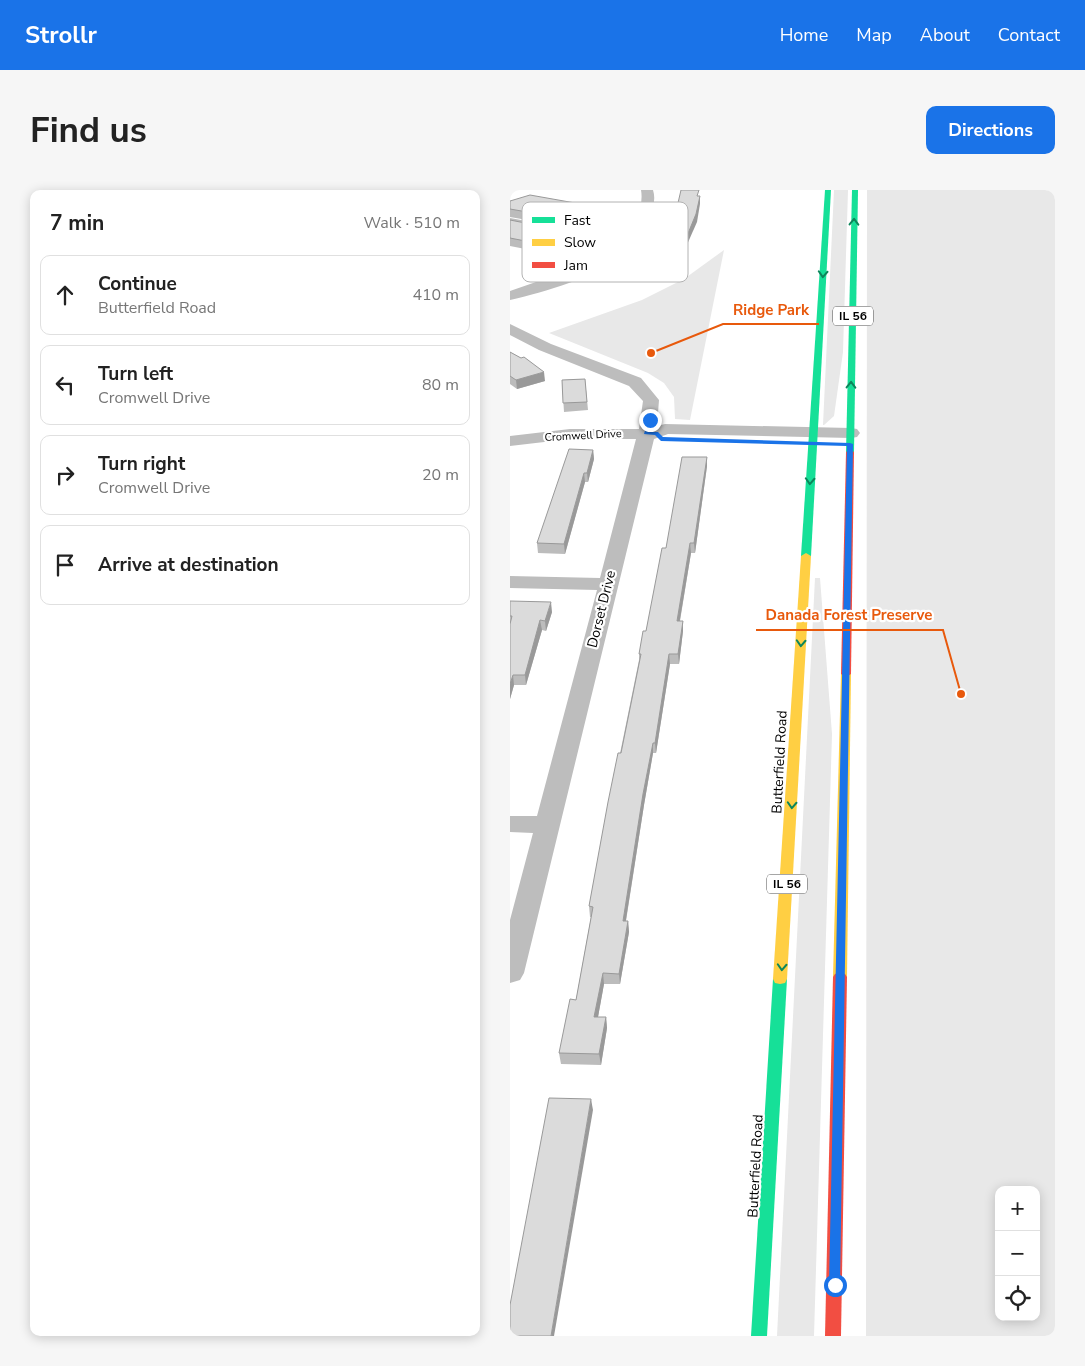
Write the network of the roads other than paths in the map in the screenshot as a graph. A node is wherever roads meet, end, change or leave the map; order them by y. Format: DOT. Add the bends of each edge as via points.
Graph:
graph roads {
  1 [pos="828,190"];
  2 [pos="855,190"];
  3 [pos="550,282"];
  4 [pos="510,296"];
  5 [pos="510,330"];
  6 [pos="652,434"];
  7 [pos="813,438"];
  8 [pos="850,439"];
  9 [pos="510,442"];
  10 [pos="510,582"];
  11 [pos="607,584"];
  12 [pos="510,824"];
  13 [pos="547,825"];
  14 [pos="510,973"];
  15 [pos="759,1336"];
  16 [pos="833,1336"];
  1 -- 7 [label="main road, Butterfield Road / IL 56, one-way"];
  8 -- 2 [label="main road, IL 56, one-way"];
  3 -- 4 [label="street"];
  5 -- 6 [label="street, Dorset Drive" via="635,382 651,400"];
  6 -- 7 [label="street, Cromwell Drive" via="661,439"];
  6 -- 9 [label="street, Cromwell Drive" via="570,434"];
  6 -- 11 [label="street, Dorset Drive"];
  7 -- 8 [label="street, Cromwell Drive"];
  7 -- 15 [label="main road, Butterfield Road / IL 56, one-way"];
  8 -- 16 [label="main road, IL 56"];
  10 -- 11 [label="street"];
  11 -- 13 [label="street, Dorset Drive"];
  12 -- 13 [label="street"];
  13 -- 14 [label="street, Dorset Drive"];
}
